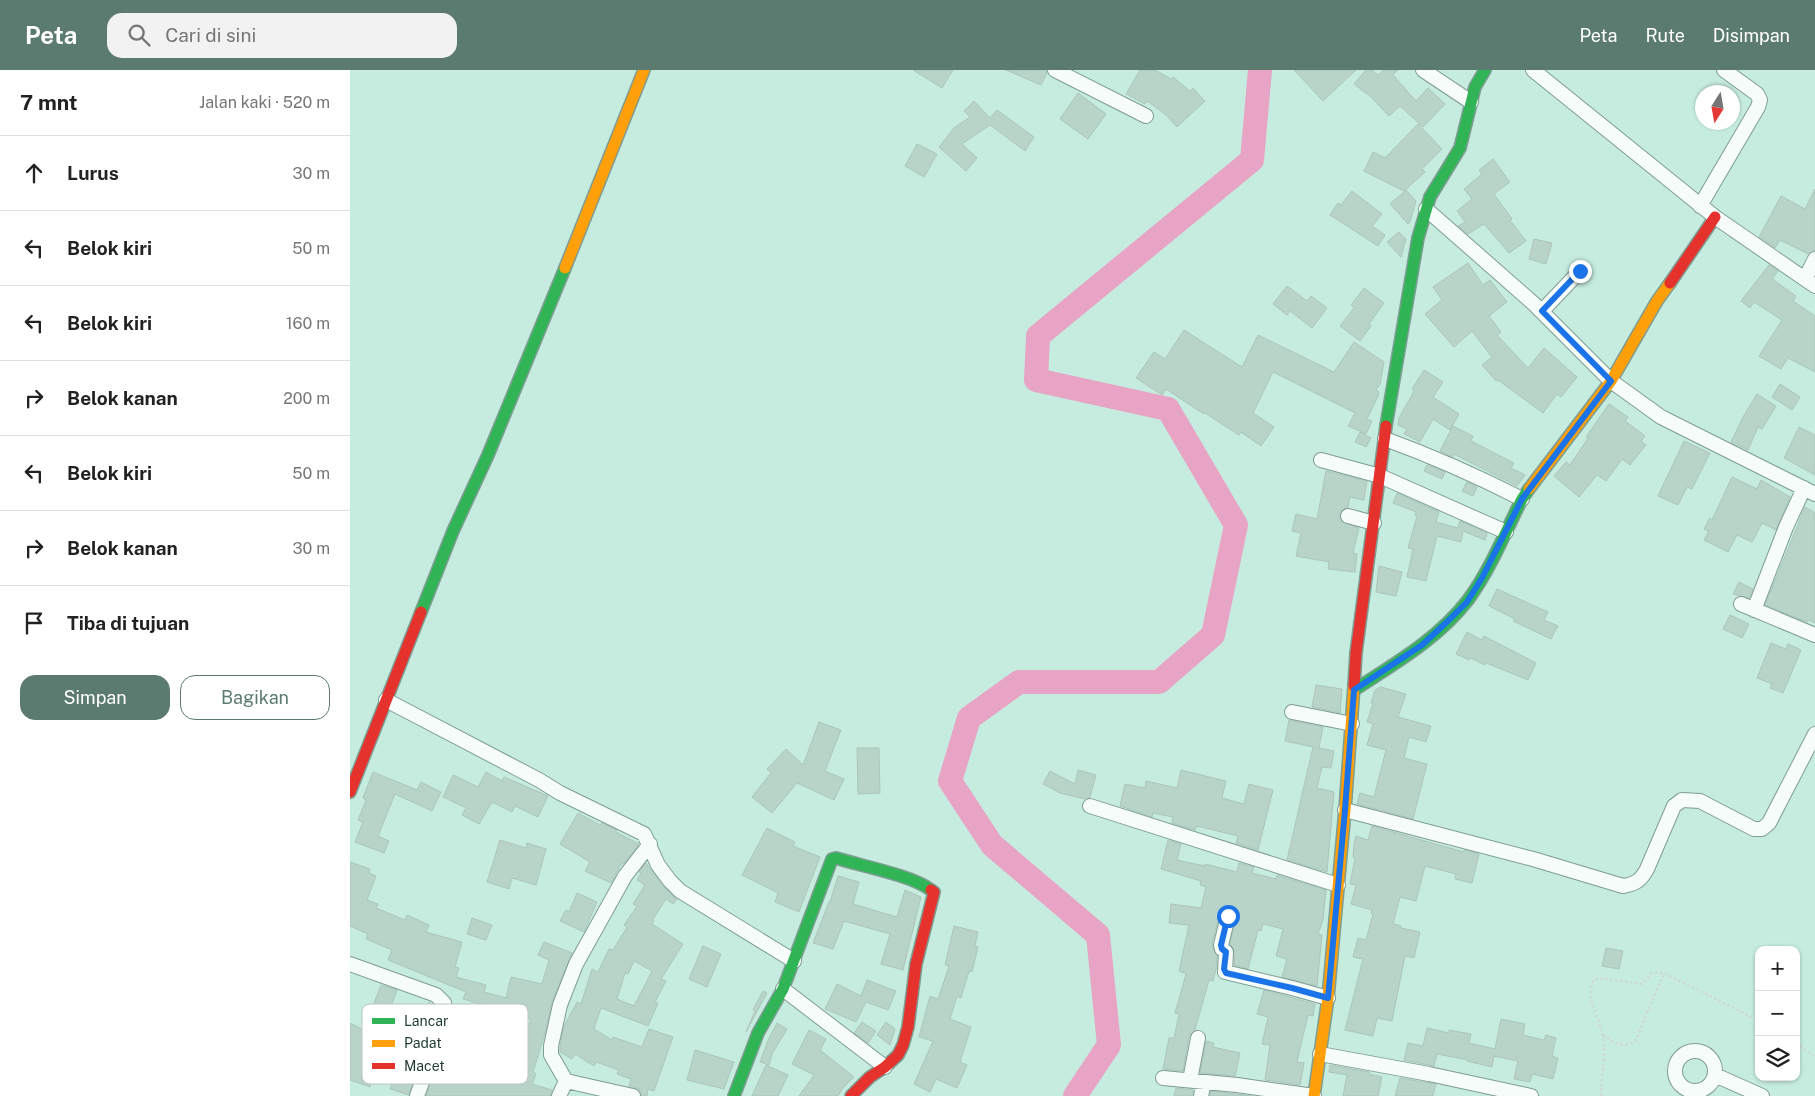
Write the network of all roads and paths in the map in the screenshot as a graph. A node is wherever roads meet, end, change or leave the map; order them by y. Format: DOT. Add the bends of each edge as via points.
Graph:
graph roads {
  1 [pos="644,70"];
  2 [pos="1055,70"];
  3 [pos="1424,70"];
  4 [pos="1485,70"];
  5 [pos="1533,70"];
  6 [pos="1724,70"];
  7 [pos="1470,102"];
  8 [pos="1146,116"];
  9 [pos="1700,206"];
  10 [pos="1426,209"];
  11 [pos="1715,217"];
  12 [pos="1815,259"];
  13 [pos="1580,271"];
  14 [pos="1810,282"];
  15 [pos="1542,311"];
  16 [pos="1611,381"];
  17 [pos="1385,439"];
  18 [pos="1321,460"];
  19 [pos="1380,476"];
  20 [pos="1810,491"];
  21 [pos="1522,499"];
  22 [pos="1348,516"];
  23 [pos="1374,522"];
  24 [pos="1506,532"];
  25 [pos="1740,604"];
  26 [pos="1754,610"];
  27 [pos="1815,634"];
  28 [pos="1354,690"];
  29 [pos="386,700"];
  30 [pos="1292,712"];
  31 [pos="1352,724"];
  32 [pos="1815,734"];
  33 [pos="350,792"];
  34 [pos="1090,806"];
  35 [pos="1345,810"];
  36 [pos="650,844"];
  37 [pos="1338,885"];
  38 [pos="1228,916"];
  39 [pos="794,961"];
  40 [pos="350,964"];
  41 [pos="1664,974"];
  42 [pos="783,989"];
  43 [pos="1328,998"];
  44 [pos="444,1004"];
  45 [pos="1755,1020"];
  46 [pos="1603,1035"];
  47 [pos="1198,1038"];
  48 [pos="1800,1046"];
  49 [pos="1320,1054"];
  50 [pos="1815,1057"];
  51 [pos="886,1067"];
  52 [pos="1715,1075"];
  53 [pos="1163,1078"];
  54 [pos="1190,1080"];
  55 [pos="566,1081"];
  56 [pos="1204,1082"];
  57 [pos="421,1084"];
  58 [pos="1686,1093"];
  59 [pos="417,1096"];
  60 [pos="559,1096"];
  61 [pos="633,1096"];
  62 [pos="734,1096"];
  63 [pos="851,1096"];
  64 [pos="1200,1096"];
  65 [pos="1314,1096"];
  66 [pos="1532,1096"];
  67 [pos="1602,1096"];
  68 [pos="1762,1096"];
  1 -- 29 [label="street" via="540,331 453,531"];
  2 -- 8 [label="street"];
  3 -- 7 [label="street"];
  4 -- 7 [label="street"];
  5 -- 9 [label="street"];
  6 -- 9 [label="street" via="1757,94 1760,100"];
  7 -- 10 [label="street" via="1460,148"];
  9 -- 11 [label="street"];
  10 -- 15 [label="street"];
  10 -- 17 [label="street" via="1418,238"];
  11 -- 14 [label="street"];
  11 -- 16 [label="street" via="1657,301"];
  12 -- 14 [label="street"];
  13 -- 15 [label="street"];
  15 -- 16 [label="street"];
  16 -- 20 [label="street" via="1661,417"];
  16 -- 21 [label="street"];
  17 -- 19 [label="street"];
  17 -- 21 [label="street" via="1426,453"];
  18 -- 19 [label="street"];
  19 -- 23 [label="street"];
  19 -- 24 [label="street"];
  20 -- 26 [label="street" via="1786,527"];
  21 -- 24 [label="street"];
  22 -- 23 [label="street"];
  23 -- 28 [label="street"];
  24 -- 28 [label="street" via="1467,602 1422,645"];
  25 -- 26 [label="street"];
  26 -- 27 [label="street"];
  28 -- 31 [label="street"];
  29 -- 33 [label="street"];
  29 -- 36 [label="street" via="644,834"];
  30 -- 31 [label="street"];
  31 -- 35 [label="street"];
  32 -- 35 [label="street" via="1769,823 1754,829 1700,801 1682,800 1674,806 1642,879 1623,886"];
  34 -- 37 [label="street"];
  35 -- 37 [label="street"];
  36 -- 39 [label="street" via="658,865 680,891"];
  36 -- 55 [label="street" via="625,876 576,964 560,1005 551,1055"];
  37 -- 43 [label="street"];
  38 -- 43 [label="street" via="1221,945 1226,952 1226,973"];
  39 -- 42 [label="street"];
  39 -- 51 [label="street" via="832,859 933,890 916,964 908,1028 898,1055"];
  40 -- 44 [label="street" via="436,995"];
  41 -- 45 [label="path"];
  41 -- 46 [label="path" via="1636,1040 1629,1045 1619,1044"];
  41 -- 46 [label="path" via="1652,973 1642,984 1594,980 1590,990"];
  42 -- 51 [label="street"];
  42 -- 62 [label="street" via="758,1034"];
  43 -- 49 [label="street"];
  46 -- 67 [label="path"];
  47 -- 54 [label="street"];
  48 -- 50 [label="path"];
  49 -- 65 [label="street"];
  49 -- 66 [label="street"];
  51 -- 63 [label="street" via="870,1077"];
  52 -- 58 [label="street" via="1705,1089"];
  52 -- 58 [label="street" via="1713,1064 1706,1055 1694,1052 1683,1056 1675,1071"];
  52 -- 68 [label="street"];
  53 -- 54 [label="street"];
  54 -- 56 [label="street"];
  55 -- 60 [label="street"];
  55 -- 61 [label="street"];
  56 -- 64 [label="street"];
  56 -- 65 [label="street"];
  57 -- 59 [label="street"];
}
